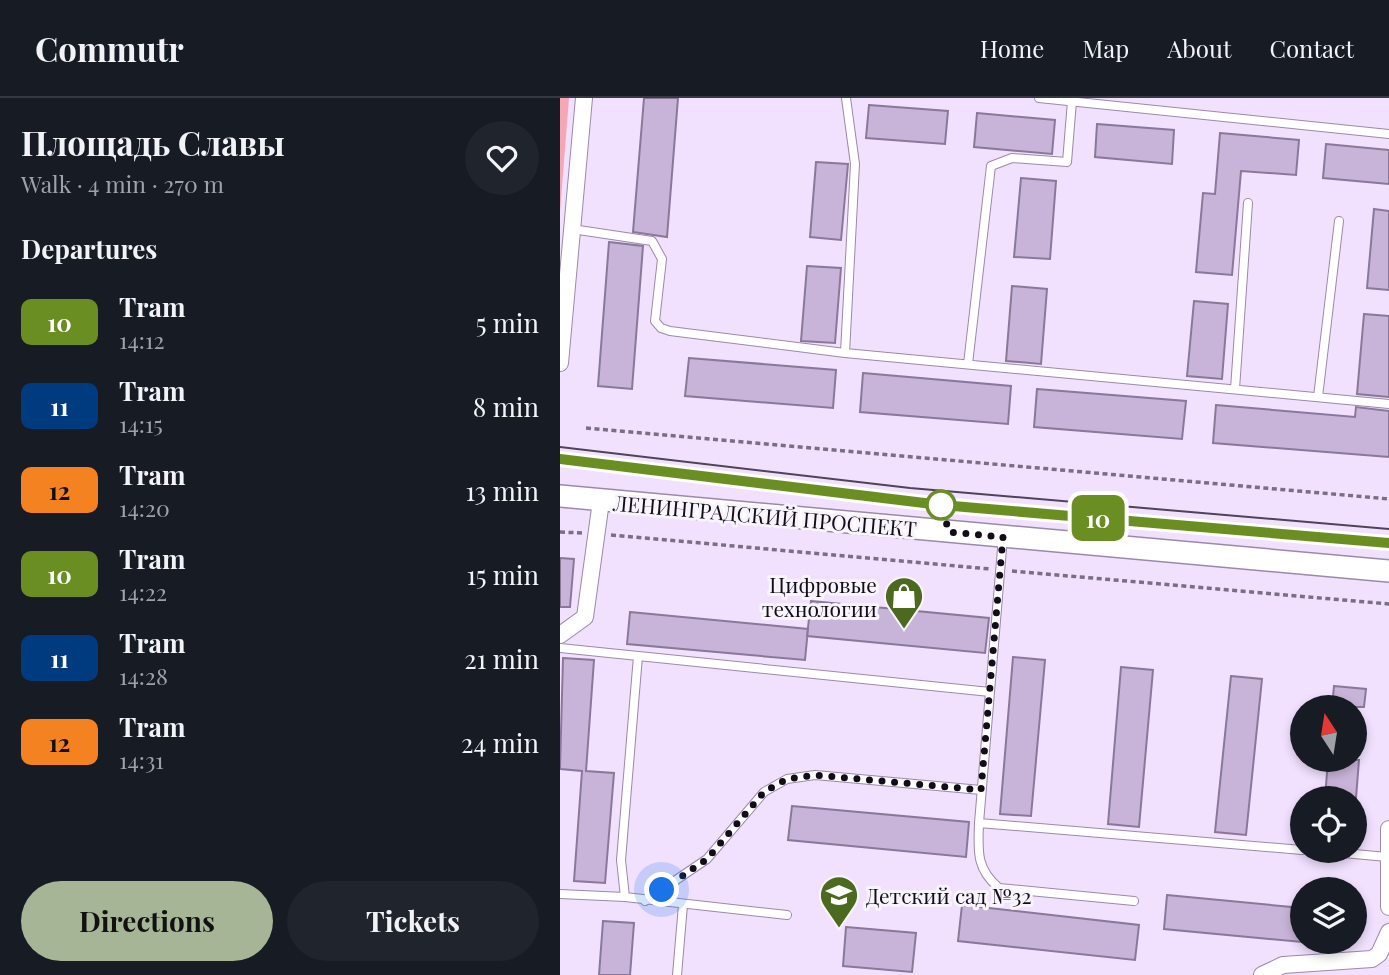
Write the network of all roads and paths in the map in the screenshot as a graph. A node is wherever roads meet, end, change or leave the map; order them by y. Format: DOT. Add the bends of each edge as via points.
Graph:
graph roads {
  1 [pos="584,98"];
  2 [pos="846,98"];
  3 [pos="1039,98"];
  4 [pos="1072,101"];
  5 [pos="1389,134"];
  6 [pos="1248,203"];
  7 [pos="1339,221"];
  8 [pos="572,229"];
  9 [pos="845,352"];
  10 [pos="560,363"];
  11 [pos="968,364"];
  12 [pos="1235,389"];
  13 [pos="1318,397"];
  14 [pos="1389,404"];
  15 [pos="586,428"];
  16 [pos="560,496"];
  17 [pos="1389,499"];
  18 [pos="601,501"];
  19 [pos="560,532"];
  20 [pos="596,534"];
  21 [pos="1003,537"];
  22 [pos="1000,570"];
  23 [pos="1389,571"];
  24 [pos="1389,604"];
  25 [pos="560,635"];
  26 [pos="560,648"];
  27 [pos="638,656"];
  28 [pos="990,692"];
  29 [pos="981,790"];
  30 [pos="979,823"];
  31 [pos="1389,829"];
  32 [pos="1290,849"];
  33 [pos="1367,855"];
  34 [pos="1387,857"];
  35 [pos="560,894"];
  36 [pos="625,897"];
  37 [pos="645,901"];
  38 [pos="1134,901"];
  39 [pos="683,905"];
  40 [pos="1389,907"];
  41 [pos="787,915"];
  42 [pos="1389,932"];
  43 [pos="677,975"];
  44 [pos="1262,975"];
  1 -- 8 [label="street"];
  2 -- 9 [label="lane" via="855,164"];
  3 -- 4 [label="lane"];
  4 -- 5 [label="lane"];
  4 -- 11 [label="lane" via="1067,162 1012,158 991,166"];
  6 -- 12 [label="lane"];
  7 -- 13 [label="lane"];
  8 -- 9 [label="lane" via="652,240 662,259 655,321 661,328"];
  8 -- 10 [label="street"];
  9 -- 11 [label="lane"];
  11 -- 12 [label="lane"];
  12 -- 13 [label="lane"];
  13 -- 14 [label="lane"];
  15 -- 17 [label="path"];
  16 -- 18 [label="main road, ЛЕНИНГРАДСКИЙ ПРОСПЕКТ"];
  18 -- 20 [label="street"];
  18 -- 21 [label="main road, ЛЕНИНГРАДСКИЙ ПРОСПЕКТ"];
  19 -- 20 [label="path"];
  20 -- 22 [label="path"];
  20 -- 25 [label="street" via="585,617"];
  21 -- 22 [label="lane"];
  21 -- 23 [label="main road, ЛЕНИНГРАДСКИЙ ПРОСПЕКТ"];
  22 -- 24 [label="path"];
  22 -- 28 [label="lane"];
  26 -- 27 [label="lane"];
  27 -- 28 [label="lane"];
  27 -- 36 [label="lane" via="621,860"];
  28 -- 29 [label="lane"];
  29 -- 30 [label="lane"];
  29 -- 37 [label="lane" via="815,775 787,779 764,792 707,859"];
  30 -- 32 [label="lane"];
  30 -- 38 [label="lane" via="978,852 986,877 999,888"];
  31 -- 34 [label="street"];
  33 -- 34 [label="lane"];
  34 -- 40 [label="street"];
  35 -- 36 [label="lane"];
  36 -- 37 [label="lane"];
  37 -- 39 [label="lane"];
  39 -- 41 [label="lane"];
  39 -- 43 [label="lane"];
  42 -- 44 [label="street" via="1372,959 1283,965"];
}
